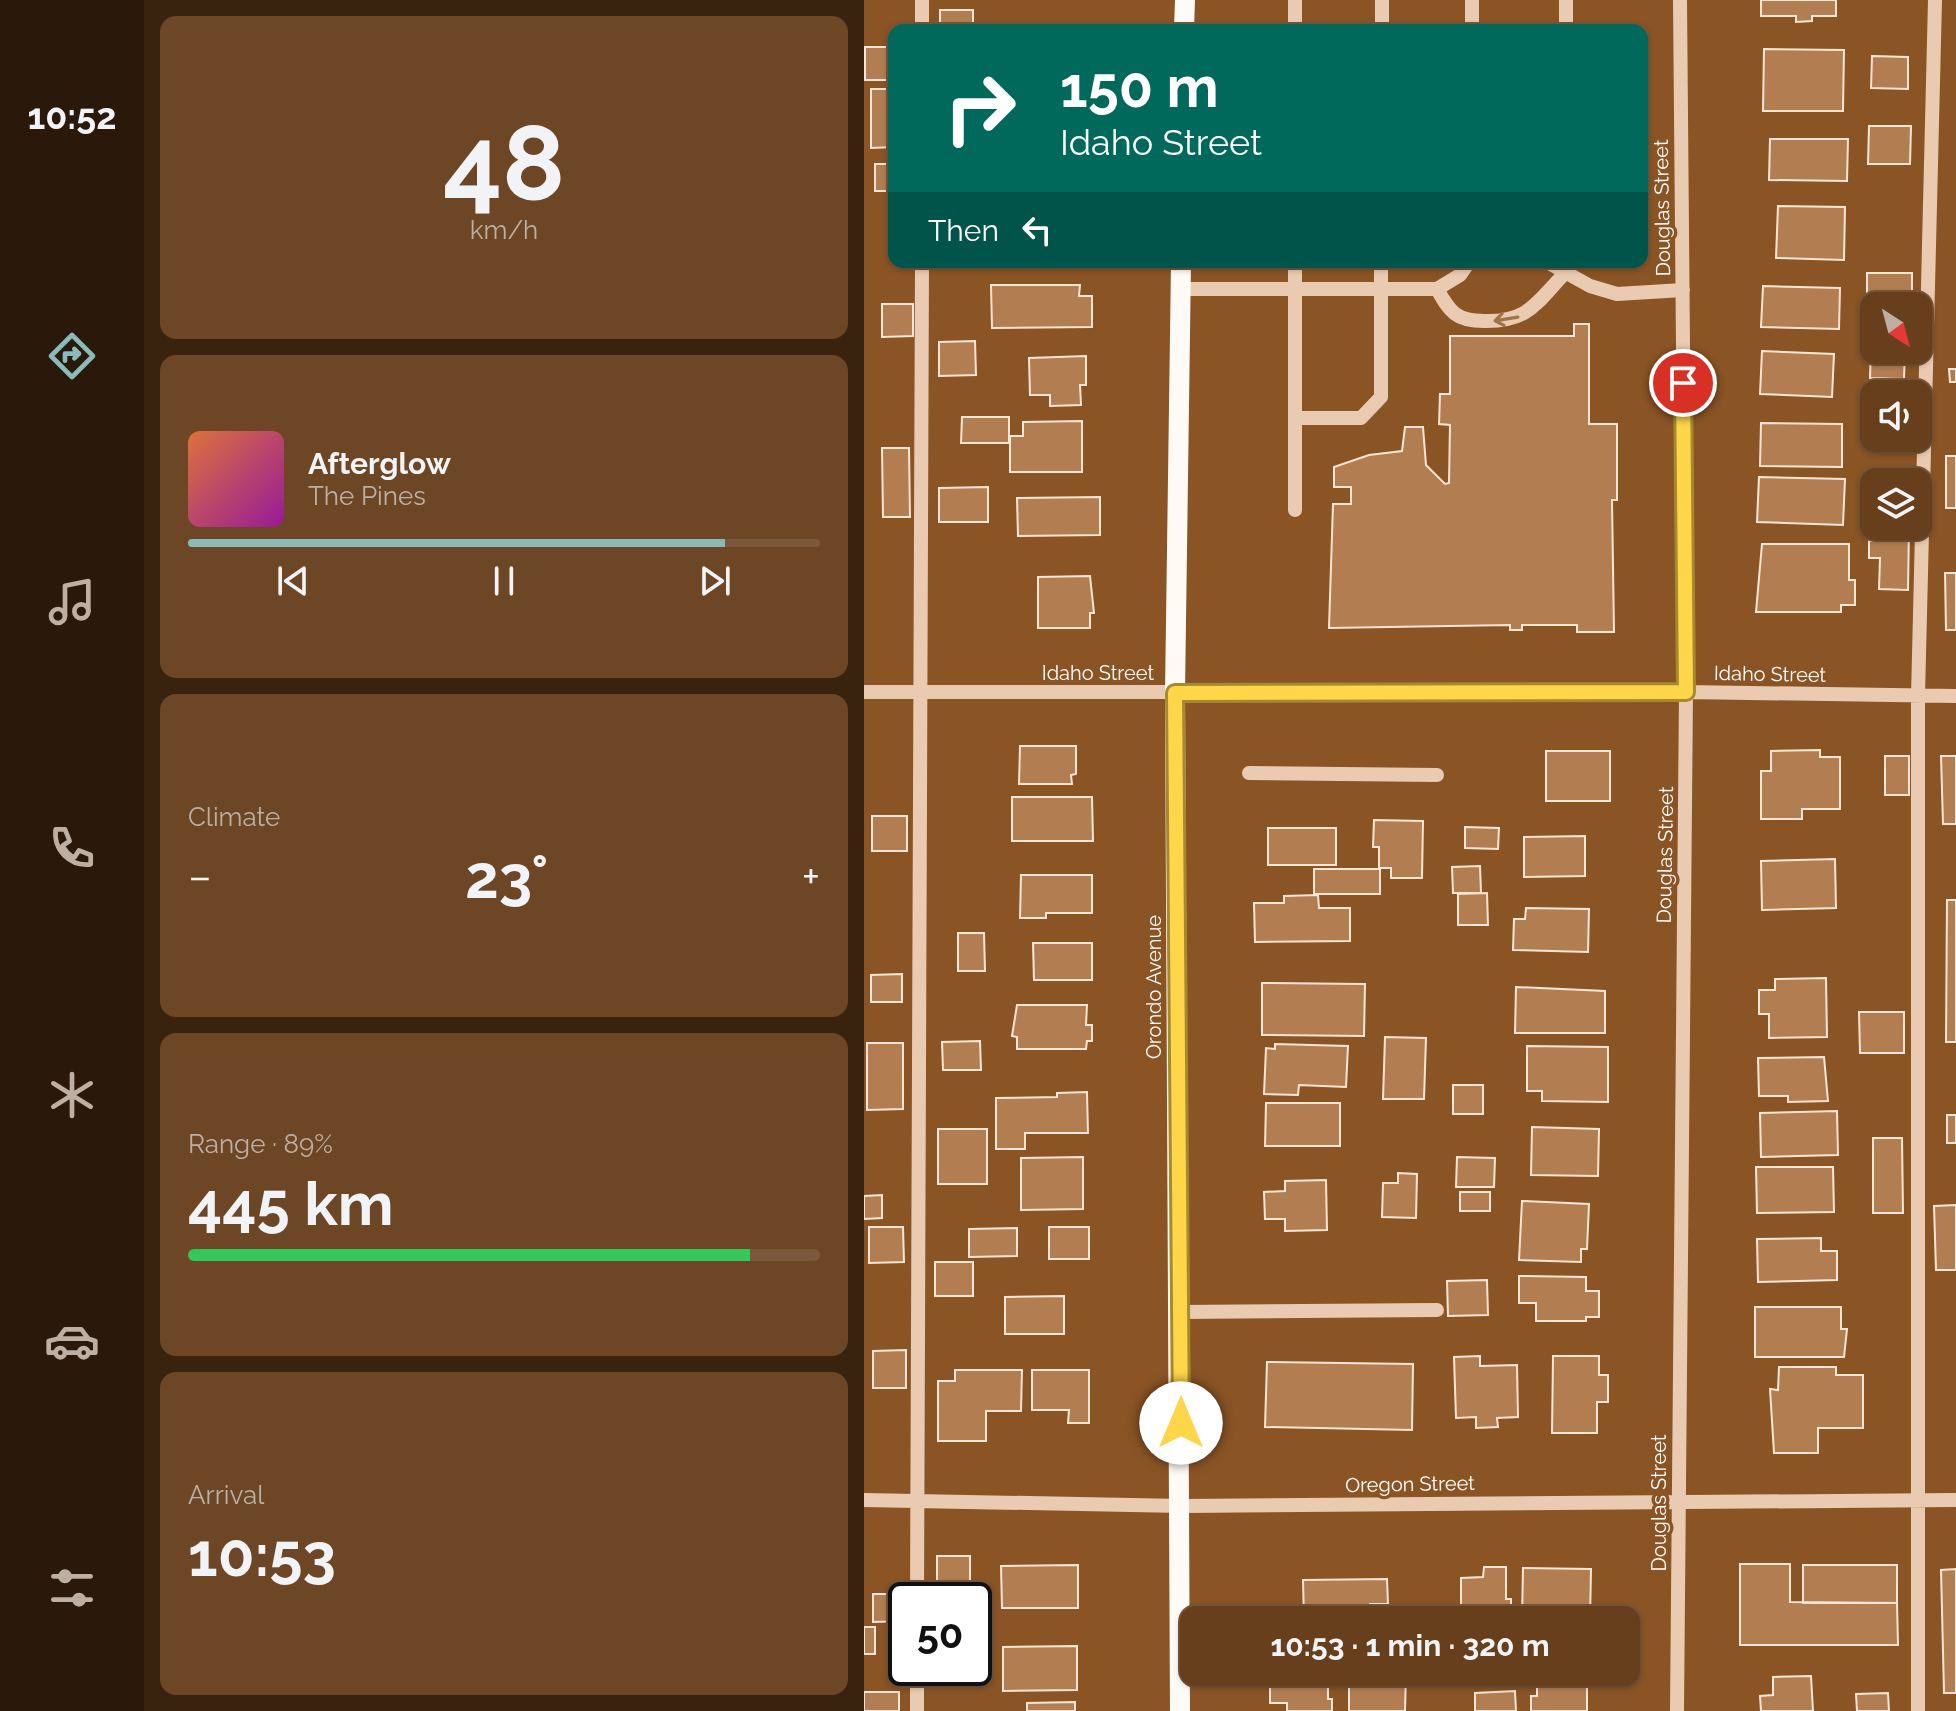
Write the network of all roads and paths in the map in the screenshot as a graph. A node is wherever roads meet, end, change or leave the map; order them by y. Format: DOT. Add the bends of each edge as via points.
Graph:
graph roads {
  1 [pos="922,0"];
  2 [pos="1185,0"];
  3 [pos="1295,0"];
  4 [pos="1382,0"];
  5 [pos="1472,0"];
  6 [pos="1566,0"];
  7 [pos="1680,0"];
  8 [pos="1935,0"];
  9 [pos="922,24"];
  10 [pos="1184,24"];
  11 [pos="1295,24"];
  12 [pos="1382,24"];
  13 [pos="1472,24"];
  14 [pos="1566,24"];
  15 [pos="922,268"];
  16 [pos="1181,268"];
  17 [pos="1295,268"];
  18 [pos="1381,268"];
  19 [pos="1465,268"];
  20 [pos="1565,268"];
  21 [pos="1567,268"];
  22 [pos="1181,289"];
  23 [pos="1295,289"];
  24 [pos="1381,289"];
  25 [pos="1437,289"];
  26 [pos="1683,290"];
  27 [pos="1295,418"];
  28 [pos="1295,510"];
  29 [pos="864,692"];
  30 [pos="921,692"];
  31 [pos="1686,692"];
  32 [pos="1175,693"];
  33 [pos="1918,696"];
  34 [pos="1956,696"];
  35 [pos="1249,773"];
  36 [pos="1437,775"];
  37 [pos="1437,1310"];
  38 [pos="1180,1312"];
  39 [pos="864,1500"];
  40 [pos="1920,1500"];
  41 [pos="1956,1500"];
  42 [pos="917,1501"];
  43 [pos="1679,1501"];
  44 [pos="1182,1506"];
  45 [pos="917,1582"];
  46 [pos="917,1686"];
  47 [pos="917,1711"];
  48 [pos="1180,1711"];
  49 [pos="1677,1711"];
  50 [pos="1918,1711"];
  1 -- 9 [label="street"];
  2 -- 10 [label="main road"];
  3 -- 11 [label="street"];
  4 -- 12 [label="street"];
  5 -- 13 [label="street"];
  6 -- 14 [label="street"];
  7 -- 26 [label="street, Douglas Street"];
  8 -- 33 [label="street"];
  15 -- 30 [label="street"];
  16 -- 22 [label="main road, Orondo Avenue"];
  17 -- 23 [label="street"];
  18 -- 24 [label="street"];
  19 -- 25 [label="street"];
  20 -- 25 [label="street, one-way" via="1535,304 1512,321 1465,321 1452,315"];
  21 -- 26 [label="street" via="1590,286 1617,294"];
  22 -- 23 [label="street"];
  22 -- 32 [label="main road, Orondo Avenue"];
  23 -- 24 [label="street"];
  23 -- 27 [label="street"];
  24 -- 25 [label="street"];
  24 -- 27 [label="street" via="1381,397 1361,418"];
  26 -- 31 [label="street, Douglas Street"];
  27 -- 28 [label="street"];
  29 -- 30 [label="street, Idaho Street"];
  30 -- 32 [label="street, Idaho Street"];
  30 -- 42 [label="street"];
  31 -- 32 [label="street, Idaho Street"];
  31 -- 33 [label="street, Idaho Street"];
  31 -- 43 [label="street, Douglas Street"];
  32 -- 38 [label="main road, Orondo Avenue"];
  33 -- 34 [label="street, Idaho Street"];
  33 -- 40 [label="street"];
  35 -- 36 [label="street"];
  37 -- 38 [label="street"];
  38 -- 44 [label="main road, Orondo Avenue"];
  39 -- 42 [label="street, Oregon Street"];
  40 -- 41 [label="street, Oregon Street"];
  40 -- 43 [label="street, Oregon Street"];
  40 -- 50 [label="street"];
  42 -- 44 [label="street, Oregon Street"];
  42 -- 45 [label="street"];
  43 -- 44 [label="street, Oregon Street"];
  43 -- 49 [label="street, Douglas Street"];
  44 -- 48 [label="main road, Orondo Avenue"];
  46 -- 47 [label="street"];
}
